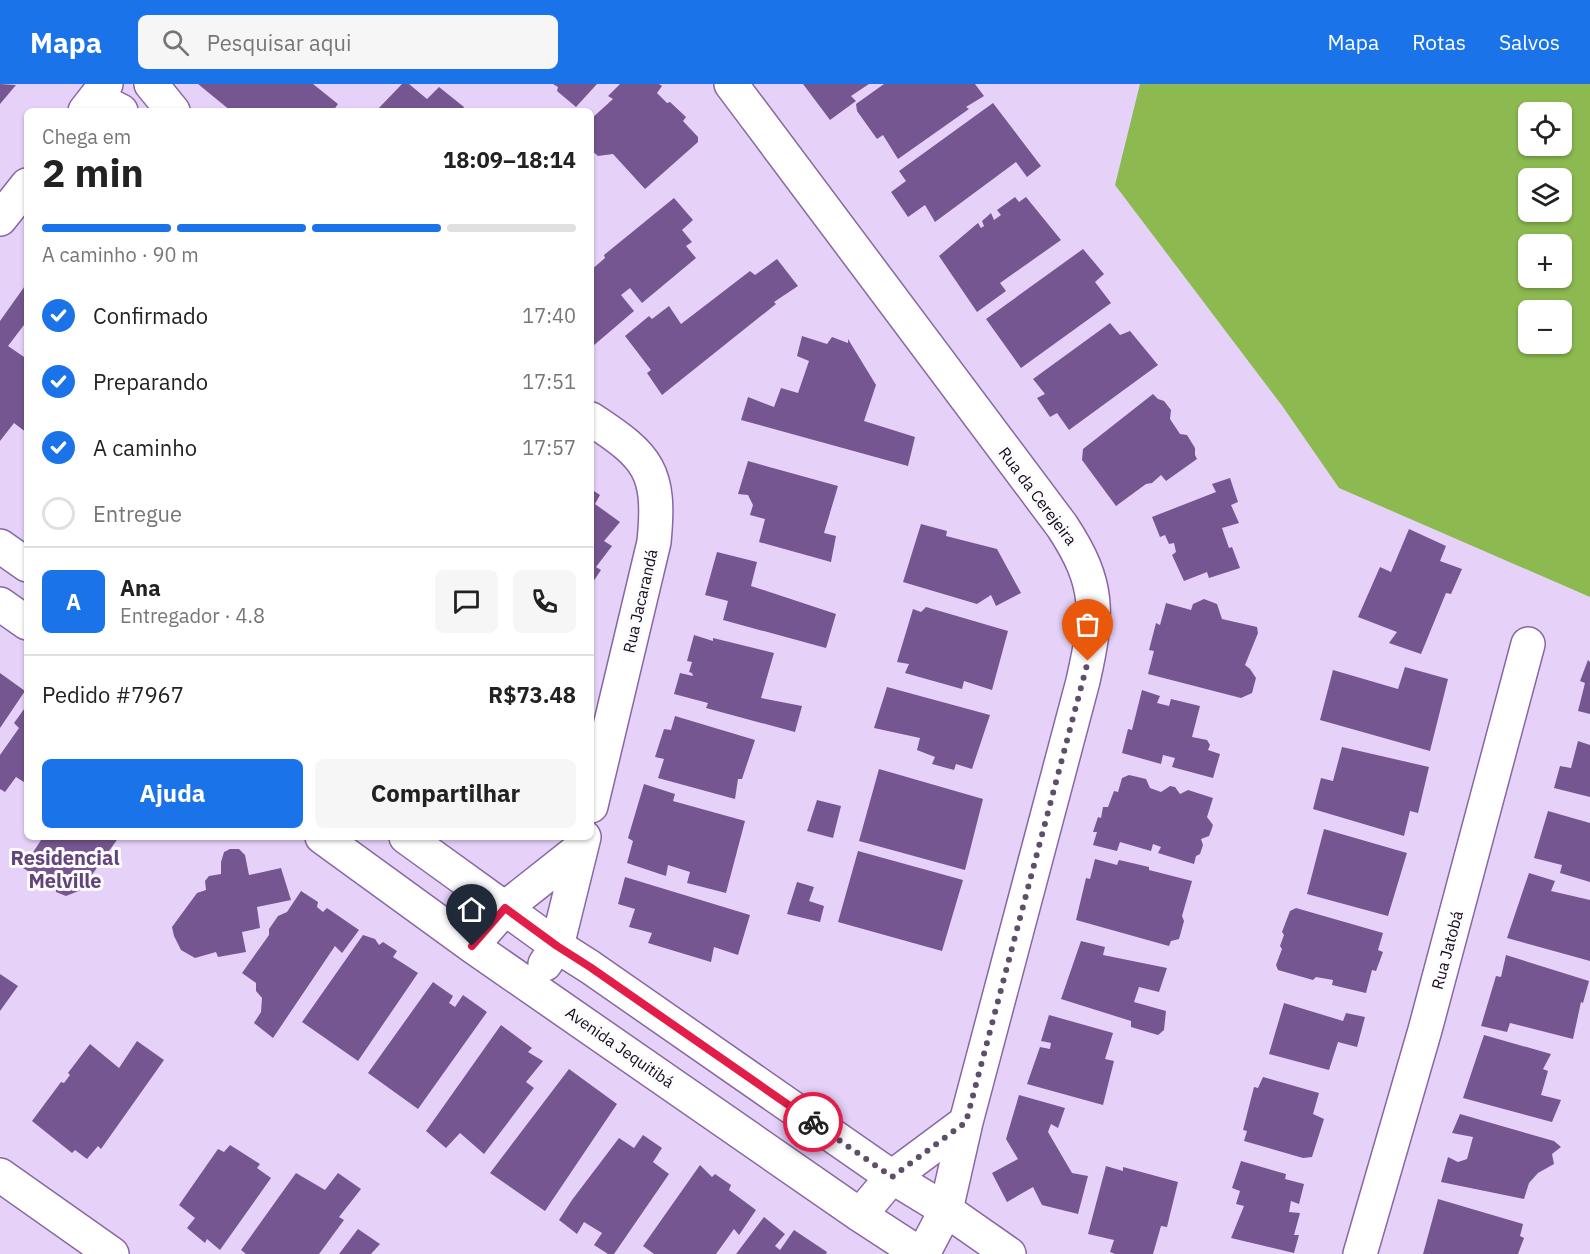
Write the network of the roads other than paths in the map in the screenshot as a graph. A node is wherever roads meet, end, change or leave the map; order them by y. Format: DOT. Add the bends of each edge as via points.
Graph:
graph roads {
  1 [pos="151,84"];
  2 [pos="731,84"];
  3 [pos="171,108"];
  4 [pos="24,189"];
  5 [pos="0,219"];
  6 [pos="594,421"];
  7 [pos="0,546"];
  8 [pos="24,563"];
  9 [pos="0,604"];
  10 [pos="24,621"];
  11 [pos="1528,644"];
  12 [pos="594,793"];
  13 [pos="326,840"];
  14 [pos="410,840"];
  15 [pos="582,843"];
  16 [pos="505,908"];
  17 [pos="472,946"];
  18 [pos="557,946"];
  19 [pos="531,985"];
  20 [pos="966,1122"];
  21 [pos="0,1175"];
  22 [pos="892,1177"];
  23 [pos="945,1210"];
  24 [pos="860,1215"];
  25 [pos="112,1254"];
  26 [pos="922,1254"];
  27 [pos="1009,1254"];
  28 [pos="1360,1254"];
  1 -- 3 [label="street"];
  2 -- 20 [label="street, Rua da Cerejeira" via="1062,526 1088,571 1094,595 1092,641 1083,681"];
  4 -- 5 [label="street"];
  6 -- 12 [label="street, Rua Jacarandá" via="636,452 648,468 657,512 654,542"];
  7 -- 8 [label="street"];
  9 -- 10 [label="street"];
  11 -- 28 [label="street, Rua Jatobá" via="1425,1030"];
  13 -- 17 [label="street, Avenida Jequitibá"];
  14 -- 16 [label="street"];
  15 -- 16 [label="street"];
  15 -- 18 [label="street"];
  16 -- 17 [label="street"];
  16 -- 18 [label="street"];
  17 -- 19 [label="street, Avenida Jequitibá"];
  18 -- 19 [label="street"];
  18 -- 22 [label="street"];
  19 -- 24 [label="street, Avenida Jequitibá"];
  20 -- 22 [label="street"];
  20 -- 23 [label="street, Rua da Cerejeira"];
  21 -- 25 [label="street"];
  22 -- 23 [label="street"];
  22 -- 24 [label="street"];
  23 -- 26 [label="street, Rua da Cerejeira"];
  23 -- 27 [label="street"];
  24 -- 26 [label="street, Avenida Jequitibá"];
}
